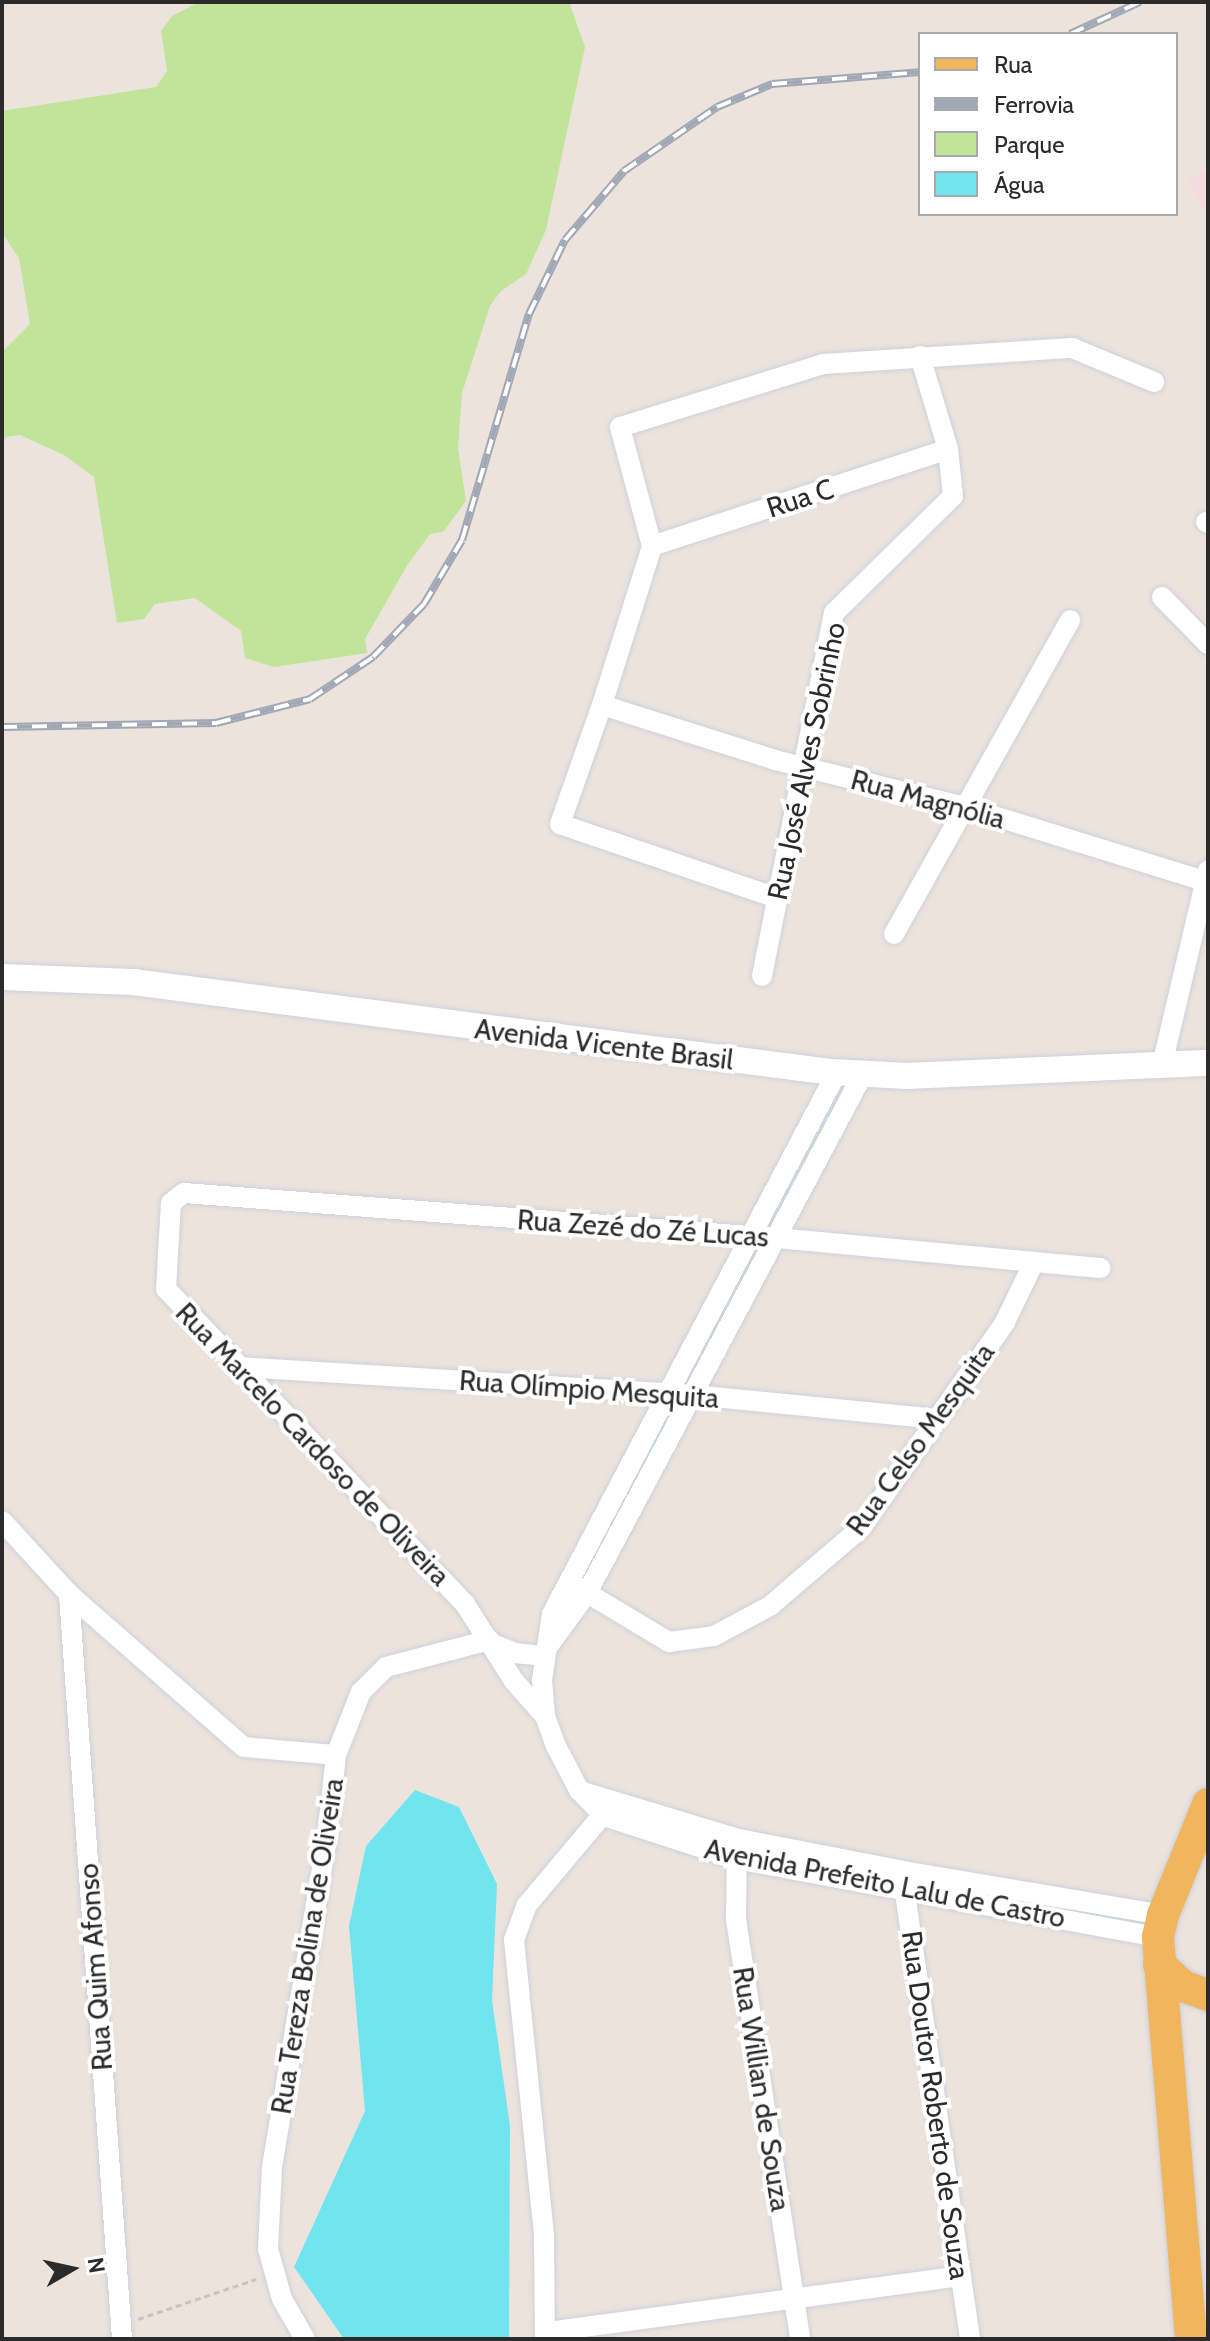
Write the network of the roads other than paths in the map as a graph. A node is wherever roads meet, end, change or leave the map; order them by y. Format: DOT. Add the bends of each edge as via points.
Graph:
graph roads {
  1 [pos="920,356"];
  2 [pos="1154,382"];
  3 [pos="948,449"];
  4 [pos="652,546"];
  5 [pos="1162,597"];
  6 [pos="1070,620"];
  7 [pos="1208,644"];
  8 [pos="602,705"];
  9 [pos="802,766"];
  10 [pos="965,807"];
  11 [pos="1207,878"];
  12 [pos="777,898"];
  13 [pos="894,934"];
  14 [pos="762,976"];
  15 [pos="2,977"];
  16 [pos="1208,1063"];
  17 [pos="1162,1065"];
  18 [pos="850,1073"];
  19 [pos="184,1193"];
  20 [pos="751,1236"];
  21 [pos="776,1238"];
  22 [pos="1034,1262"];
  23 [pos="1101,1268"];
  24 [pos="239,1367"];
  25 [pos="668,1393"];
  26 [pos="693,1395"];
  27 [pos="938,1419"];
  28 [pos="2,1521"];
  29 [pos="569,1582"];
  30 [pos="587,1593"];
  31 [pos="69,1594"];
  32 [pos="492,1642"];
  33 [pos="546,1653"];
  34 [pos="545,1716"];
  35 [pos="336,1755"];
  36 [pos="1208,1804"];
  37 [pos="608,1809"];
  38 [pos="737,1849"];
  39 [pos="1208,1866"];
  40 [pos="1178,1879"];
  41 [pos="903,1880"];
  42 [pos="1160,1939"];
  43 [pos="1208,1995"];
  44 [pos="961,2276"];
  45 [pos="794,2299"];
  46 [pos="633,2330"];
  47 [pos="121,2332"];
  48 [pos="546,2336"];
  49 [pos="305,2339"];
  50 [pos="800,2339"];
  51 [pos="970,2339"];
  52 [pos="1191,2339"];
  1 -- 2 [label="street" via="1072,348"];
  1 -- 3 [label="street, Rua José Alves Sobrinho"];
  1 -- 4 [label="street" via="823,364 620,427"];
  3 -- 4 [label="street, Rua C"];
  3 -- 9 [label="street, Rua José Alves Sobrinho" via="953,496 834,613"];
  4 -- 8 [label="street"];
  5 -- 7 [label="street"];
  6 -- 10 [label="street"];
  8 -- 9 [label="street, Rua Magnólia"];
  8 -- 12 [label="street" via="560,824"];
  9 -- 10 [label="street, Rua Magnólia"];
  9 -- 12 [label="street, Rua José Alves Sobrinho"];
  10 -- 11 [label="street, Rua Magnólia"];
  10 -- 13 [label="street"];
  11 -- 17 [label="street"];
  12 -- 14 [label="street, Rua José Alves Sobrinho"];
  15 -- 18 [label="street, Avenida Vicente Brasil" via="133,982"];
  16 -- 17 [label="street, Avenida Vicente Brasil"];
  17 -- 18 [label="street, Avenida Vicente Brasil" via="907,1076"];
  18 -- 20 [label="street, Avenida Prefeito Lalu de Castro"];
  18 -- 21 [label="street"];
  19 -- 20 [label="street, Rua Zezé do Zé Lucas"];
  19 -- 24 [label="street, Rua Marcelo Cardoso de Oliveira" via="171,1203 166,1289"];
  20 -- 21 [label="street, Rua Zezé do Zé Lucas"];
  20 -- 25 [label="street, Avenida Prefeito Lalu de Castro"];
  21 -- 22 [label="street, Rua Zezé do Zé Lucas"];
  21 -- 26 [label="street"];
  22 -- 23 [label="street, Rua Zezé do Zé Lucas"];
  22 -- 27 [label="street, Rua Celso Mesquita" via="1005,1322"];
  24 -- 25 [label="street, Rua Olímpio Mesquita"];
  24 -- 32 [label="street, Rua Marcelo Cardoso de Oliveira" via="438,1575"];
  25 -- 26 [label="street, Rua Olímpio Mesquita"];
  25 -- 29 [label="street, Avenida Prefeito Lalu de Castro"];
  26 -- 27 [label="street, Rua Olímpio Mesquita"];
  26 -- 30 [label="street"];
  27 -- 30 [label="street, Rua Celso Mesquita" via="861,1528 770,1606 714,1636 669,1642"];
  28 -- 31 [label="street"];
  29 -- 30 [label="street, Rua Celso Mesquita"];
  29 -- 33 [label="street, Avenida Prefeito Lalu de Castro" via="552,1614"];
  30 -- 33 [label="street"];
  31 -- 35 [label="street" via="244,1747"];
  31 -- 47 [label="street, Rua Quim Afonso"];
  32 -- 33 [label="street, Rua Tereza Bolina de Oliveira" via="515,1653"];
  32 -- 34 [label="street" via="514,1681"];
  32 -- 35 [label="street, Rua Tereza Bolina de Oliveira" via="432,1652 386,1667 361,1692"];
  33 -- 34 [label="street, Avenida Prefeito Lalu de Castro"];
  34 -- 37 [label="street, Avenida Prefeito Lalu de Castro" via="579,1790"];
  35 -- 49 [label="street, Rua Tereza Bolina de Oliveira" via="272,2167 268,2249 282,2299"];
  36 -- 40 [label="main road"];
  37 -- 38 [label="street, Avenida Prefeito Lalu de Castro"];
  37 -- 48 [label="street" via="527,1905 514,1940 544,2235"];
  38 -- 41 [label="street, Avenida Prefeito Lalu de Castro"];
  38 -- 45 [label="street, Rua Willian de Souza" via="736,1919"];
  39 -- 40 [label="main road"];
  40 -- 42 [label="main road"];
  41 -- 42 [label="street, Avenida Prefeito Lalu de Castro"];
  41 -- 44 [label="street, Rua Doutor Roberto de Souza"];
  42 -- 43 [label="main road" via="1183,1986"];
  42 -- 52 [label="main road"];
  44 -- 45 [label="street"];
  44 -- 51 [label="street, Rua Doutor Roberto de Souza"];
  45 -- 46 [label="street"];
  45 -- 50 [label="street, Rua Willian de Souza"];
  46 -- 48 [label="street"];
}
